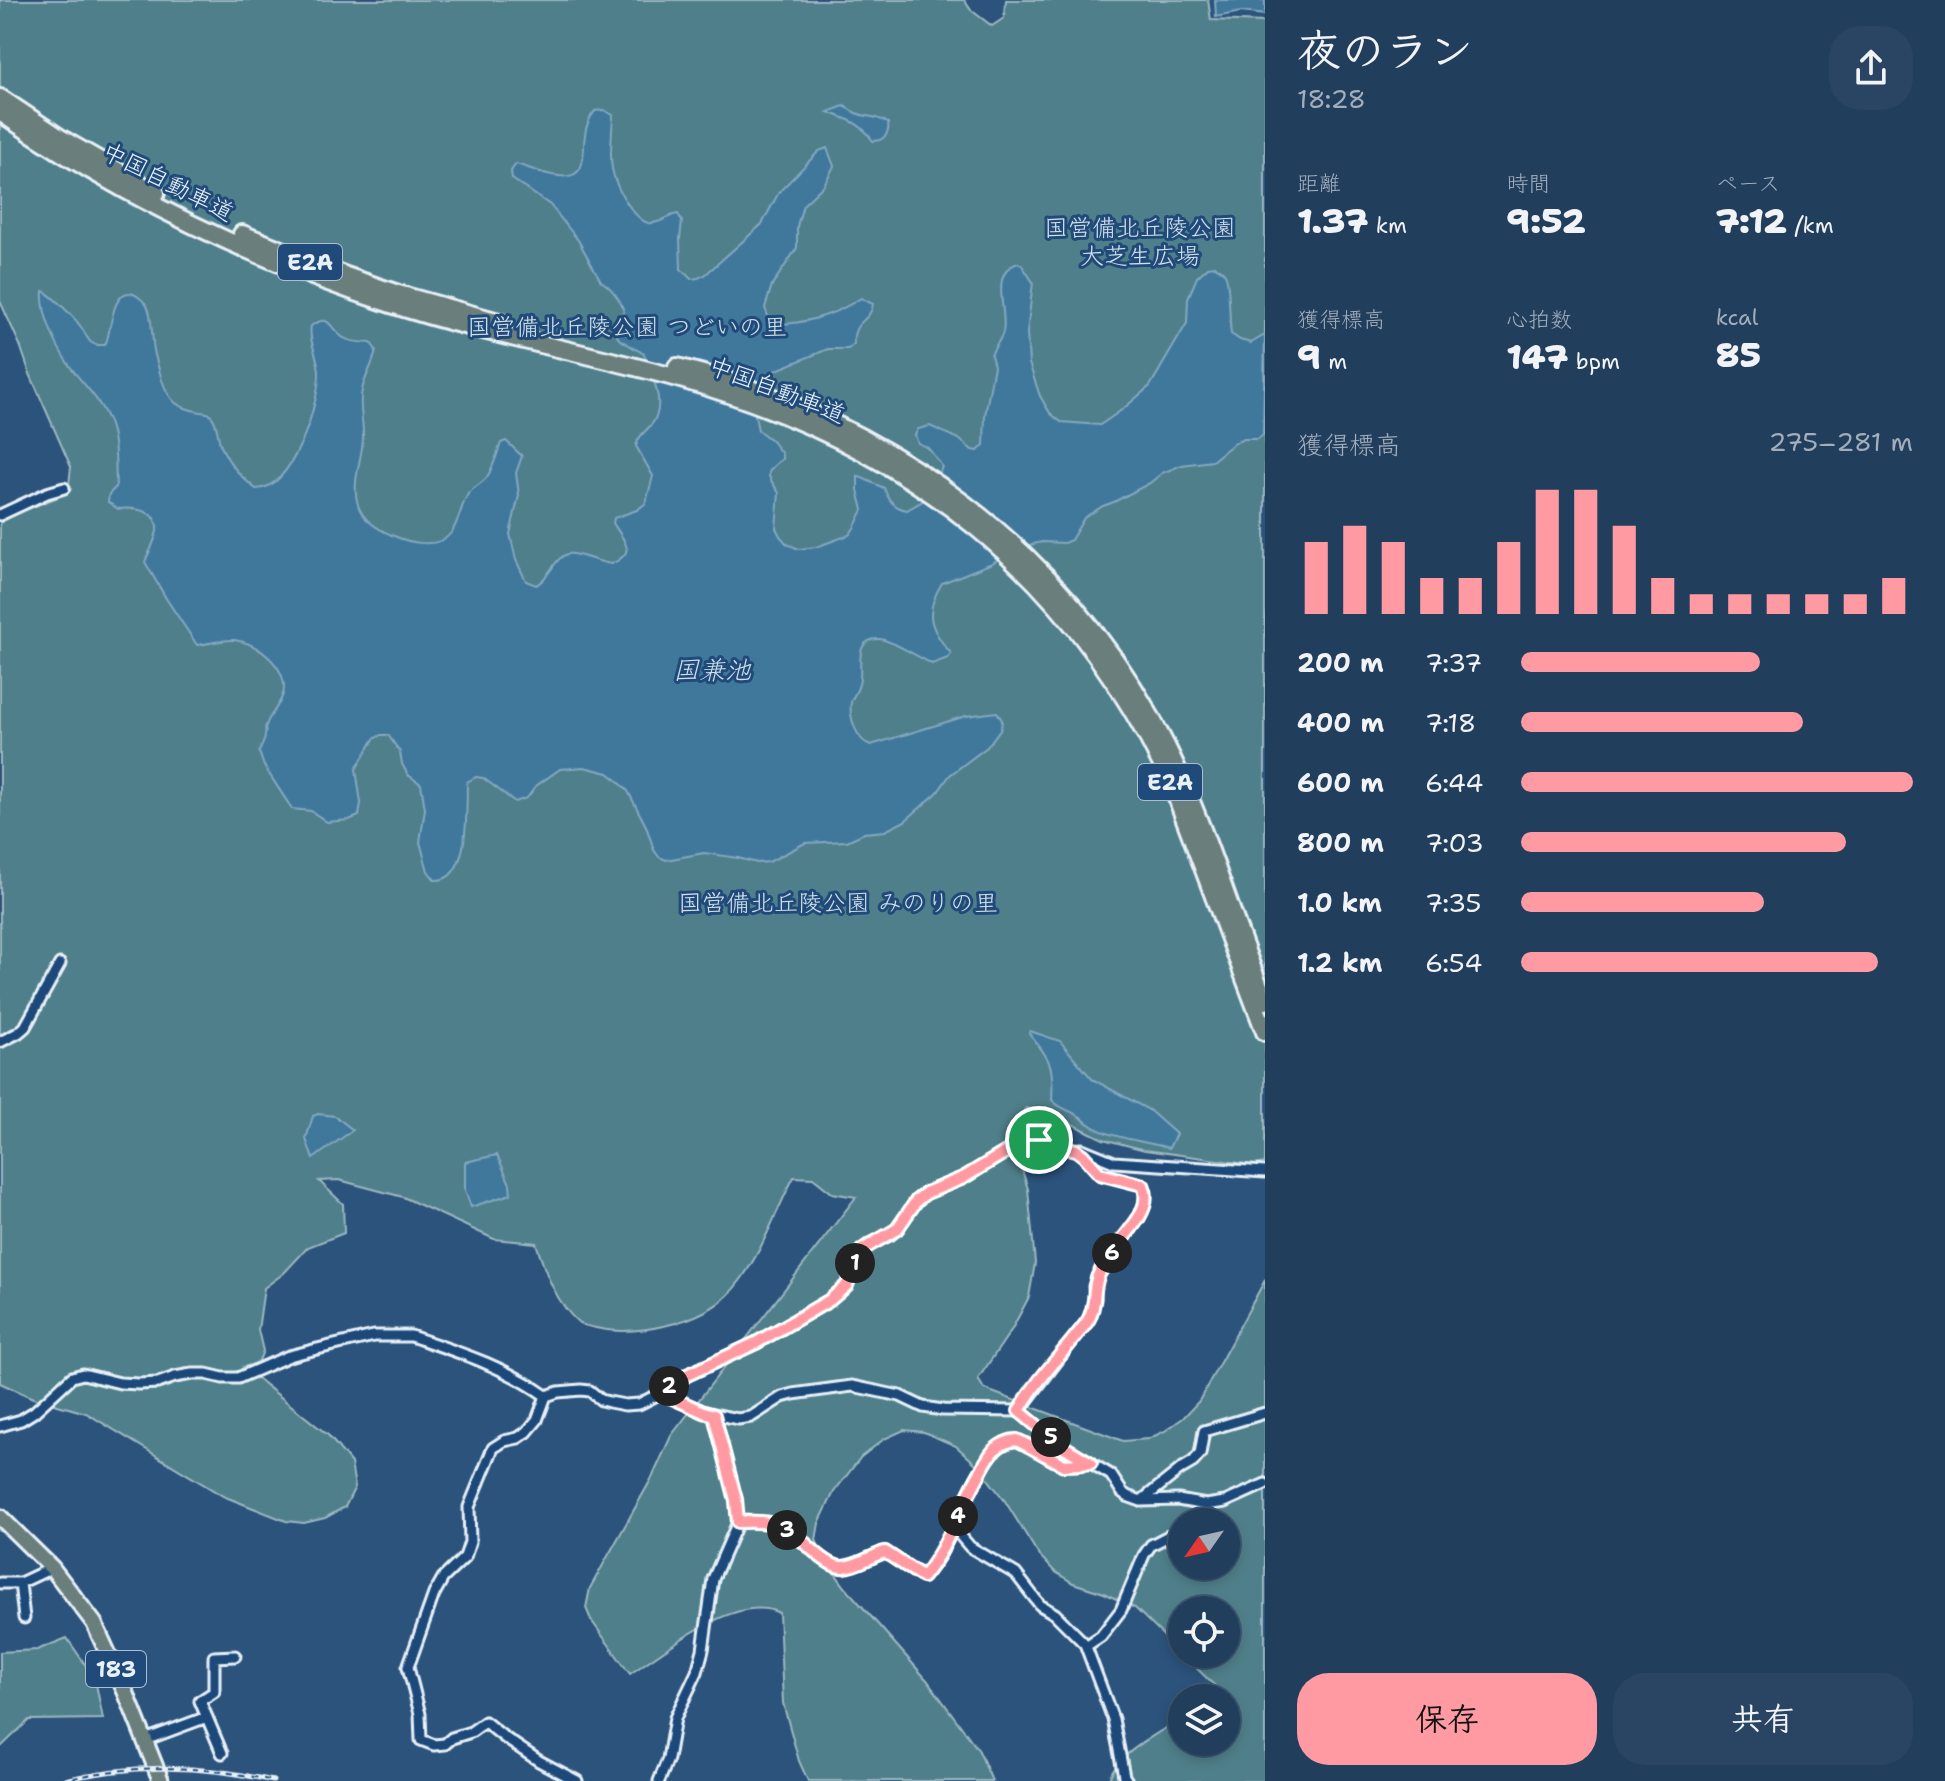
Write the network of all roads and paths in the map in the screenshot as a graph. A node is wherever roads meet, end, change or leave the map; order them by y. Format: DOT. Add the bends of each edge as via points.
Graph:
graph roads {
  1 [pos="0,98"];
  2 [pos="0,112"];
  3 [pos="646,364"];
  4 [pos="64,488"];
  5 [pos="0,515"];
  6 [pos="1022,559"];
  7 [pos="60,964"];
  8 [pos="1265,1001"];
  9 [pos="1265,1032"];
  10 [pos="0,1042"];
  11 [pos="1076,1150"];
  12 [pos="1265,1172"];
  13 [pos="661,1393"];
  14 [pos="546,1396"];
  15 [pos="1019,1411"];
  16 [pos="1265,1413"];
  17 [pos="714,1415"];
  18 [pos="0,1426"];
  19 [pos="1091,1463"];
  20 [pos="1265,1484"];
  21 [pos="1141,1501"];
  22 [pos="1213,1504"];
  23 [pos="1209,1508"];
  24 [pos="0,1517"];
  25 [pos="738,1522"];
  26 [pos="953,1527"];
  27 [pos="0,1530"];
  28 [pos="1168,1536"];
  29 [pos="52,1568"];
  30 [pos="0,1583"];
  31 [pos="20,1583"];
  32 [pos="24,1618"];
  33 [pos="1086,1646"];
  34 [pos="235,1656"];
  35 [pos="207,1717"];
  36 [pos="145,1740"];
  37 [pos="222,1753"];
  38 [pos="161,1781"];
  39 [pos="577,1781"];
  40 [pos="659,1781"];
  41 [pos="1127,1781"];
  1 -- 3 [label="highway, 中国自動車道 / E2A" via="161,196 299,258 424,302"];
  2 -- 3 [label="highway, 中国自動車道 / E2A" via="155,205 332,283 447,320"];
  3 -- 6 [label="highway, 中国自動車道 / E2A" via="735,384 859,436 963,501"];
  4 -- 5 [label="street"];
  6 -- 8 [label="highway, 中国自動車道 / E2A" via="1058,589 1146,709 1200,823"];
  6 -- 9 [label="highway, 中国自動車道 / E2A" via="1091,647 1157,752"];
  7 -- 10 [label="street" via="25,1027"];
  11 -- 12 [label="street" via="1114,1162"];
  11 -- 13 [label="street" via="1024,1141 963,1178 926,1193 897,1229 862,1250 847,1285 830,1300"];
  11 -- 15 [label="street" via="1100,1174 1143,1185 1145,1204 1097,1277 1089,1319"];
  13 -- 14 [label="street" via="633,1405 601,1400 581,1390"];
  13 -- 17 [label="street"];
  14 -- 18 [label="street" via="457,1352 411,1336 386,1335 289,1356 238,1378 192,1374 139,1384 83,1374 72,1377 34,1412"];
  14 -- 39 [label="street" via="527,1432 493,1448 469,1507 465,1557 438,1586 408,1667 421,1740 445,1744 485,1722"];
  15 -- 17 [label="street" via="923,1407 900,1396 852,1386 782,1397 751,1417"];
  15 -- 19 [label="street"];
  16 -- 21 [label="street" via="1204,1431 1193,1462"];
  17 -- 25 [label="street"];
  19 -- 21 [label="street" via="1111,1475 1127,1496"];
  19 -- 26 [label="street" via="1064,1465 1017,1440 1006,1442 990,1455"];
  20 -- 22 [label="street"];
  21 -- 22 [label="street"];
  22 -- 23 [label="street"];
  24 -- 29 [label="highway, 183"];
  25 -- 26 [label="street" via="781,1527 840,1567 885,1552 923,1577"];
  25 -- 40 [label="street" via="713,1579 703,1650 675,1718"];
  26 -- 33 [label="street" via="970,1547 1016,1574"];
  27 -- 29 [label="highway, 183"];
  28 -- 33 [label="street" via="1151,1545 1121,1610"];
  29 -- 31 [label="street"];
  29 -- 36 [label="highway, 183" via="94,1623"];
  30 -- 31 [label="street"];
  31 -- 32 [label="street"];
  33 -- 41 [label="street" via="1113,1719"];
  34 -- 35 [label="street" via="214,1657 214,1692 200,1701"];
  35 -- 36 [label="street"];
  35 -- 37 [label="street"];
  36 -- 38 [label="highway, 183"];
}
